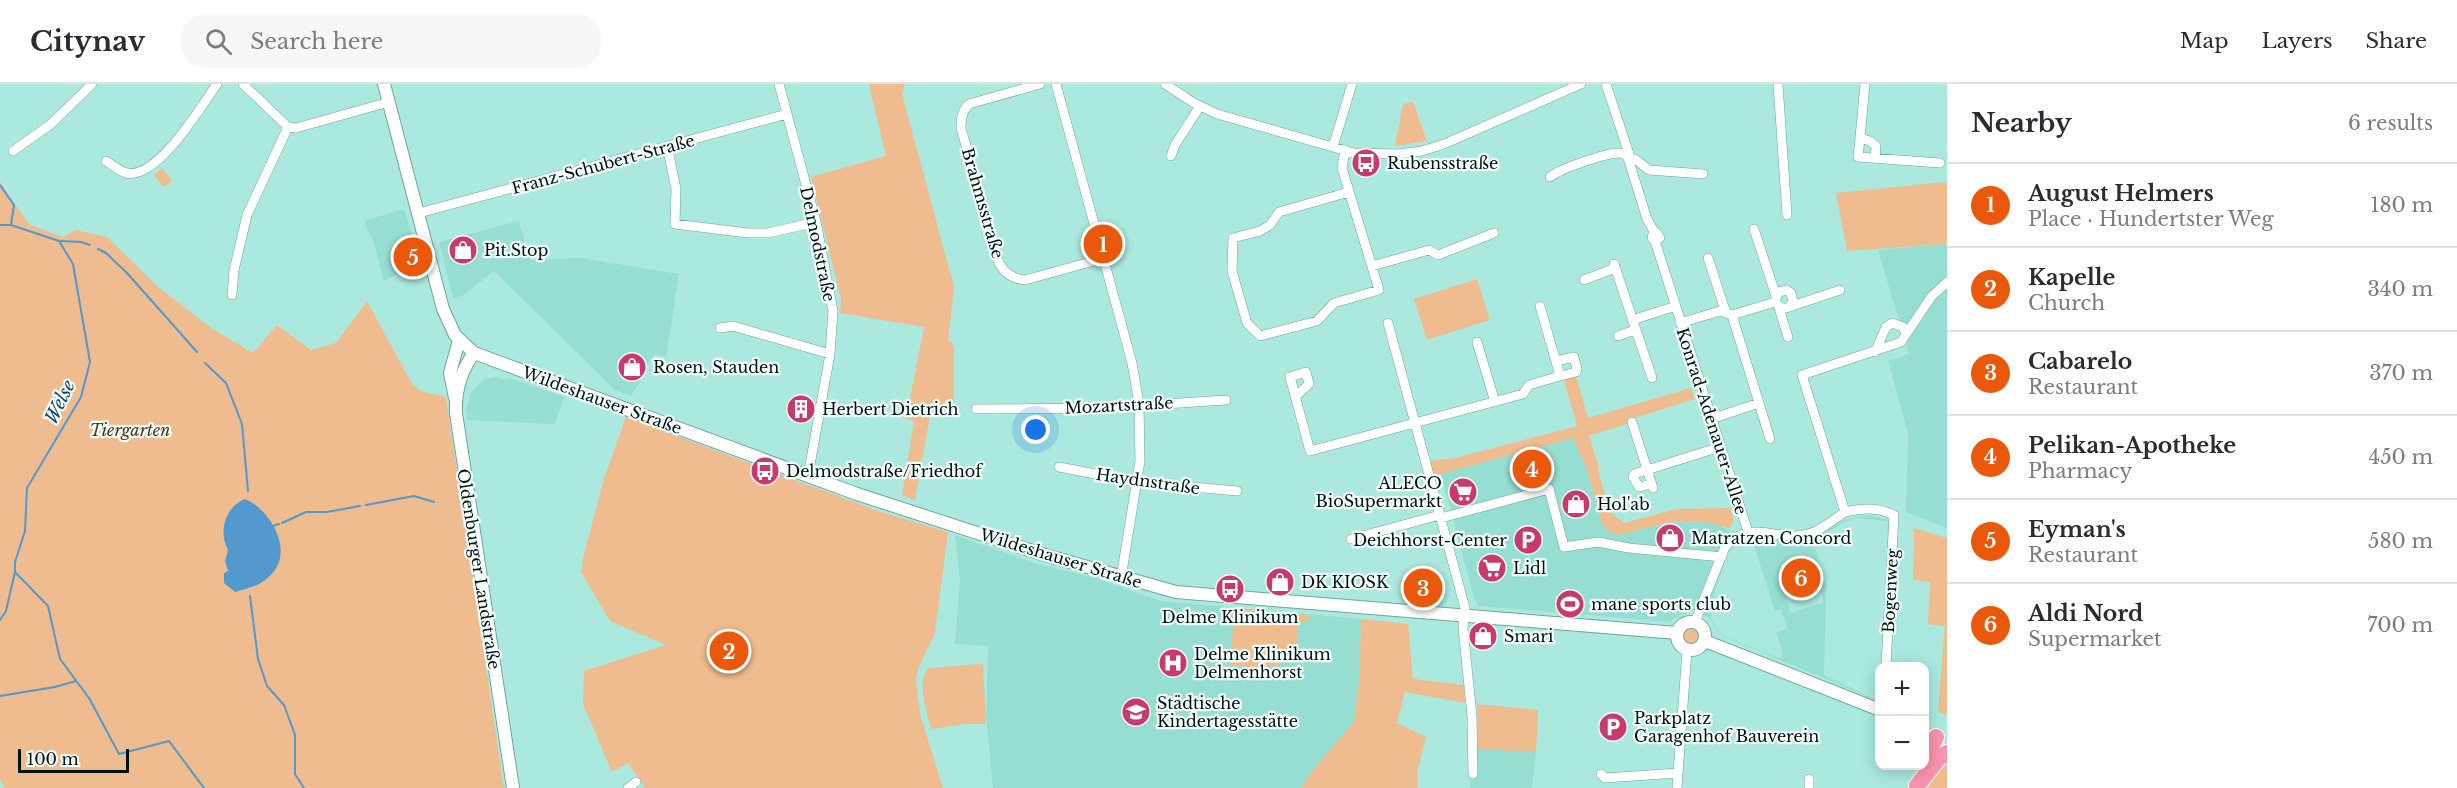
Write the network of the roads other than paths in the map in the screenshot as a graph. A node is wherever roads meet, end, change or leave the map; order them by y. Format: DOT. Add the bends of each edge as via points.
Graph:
graph roads {
  1 [pos="92,84"];
  2 [pos="217,84"];
  3 [pos="243,84"];
  4 [pos="384,84"];
  5 [pos="779,84"];
  6 [pos="1040,84"];
  7 [pos="1056,84"];
  8 [pos="1165,84"];
  9 [pos="1352,84"];
  10 [pos="1581,84"];
  11 [pos="1606,84"];
  12 [pos="1778,84"];
  13 [pos="1865,84"];
  14 [pos="389,102"];
  15 [pos="1200,106"];
  16 [pos="788,114"];
  17 [pos="288,127"];
  18 [pos="1860,138"];
  19 [pos="667,146"];
  20 [pos="1333,147"];
  21 [pos="1345,150"];
  22 [pos="13,151"];
  23 [pos="1171,156"];
  24 [pos="1630,157"];
  25 [pos="1875,158"];
  26 [pos="106,161"];
  27 [pos="1940,163"];
  28 [pos="1703,174"];
  29 [pos="1550,177"];
  30 [pos="1349,192"];
  31 [pos="419,213"];
  32 [pos="1787,215"];
  33 [pos="816,222"];
  34 [pos="1754,229"];
  35 [pos="1494,233"];
  36 [pos="1105,258"];
  37 [pos="1708,258"];
  38 [pos="1372,266"];
  39 [pos="1584,280"];
  40 [pos="1947,282"];
  41 [pos="1840,290"];
  42 [pos="231,295"];
  43 [pos="1776,301"];
  44 [pos="1540,306"];
  45 [pos="1676,306"];
  46 [pos="1790,306"];
  47 [pos="1729,314"];
  48 [pos="1632,320"];
  49 [pos="1388,323"];
  50 [pos="1680,323"];
  51 [pos="720,328"];
  52 [pos="1635,330"];
  53 [pos="1906,334"];
  54 [pos="1618,336"];
  55 [pos="1788,337"];
  56 [pos="459,340"];
  57 [pos="1477,342"];
  58 [pos="1875,352"];
  59 [pos="474,353"];
  60 [pos="831,354"];
  61 [pos="1556,361"];
  62 [pos="1560,376"];
  63 [pos="1652,378"];
  64 [pos="1295,397"];
  65 [pos="455,399"];
  66 [pos="1226,400"];
  67 [pos="1495,402"];
  68 [pos="1759,403"];
  69 [pos="1139,404"];
  70 [pos="976,409"];
  71 [pos="1711,419"];
  72 [pos="1632,422"];
  73 [pos="1415,423"];
  74 [pos="1770,440"];
  75 [pos="1720,447"];
  76 [pos="1059,467"];
  77 [pos="1647,470"];
  78 [pos="808,476"];
  79 [pos="1137,482"];
  80 [pos="1237,491"];
  81 [pos="1845,512"];
  82 [pos="1440,516"];
  83 [pos="1748,532"];
  84 [pos="1351,539"];
  85 [pos="1722,557"];
  86 [pos="1121,578"];
  87 [pos="1465,616"];
  88 [pos="1695,622"];
  89 [pos="1677,633"];
  90 [pos="1705,640"];
  91 [pos="1687,650"];
  92 [pos="1887,662"];
  93 [pos="1875,708"];
  94 [pos="1930,735"];
  95 [pos="1947,753"];
  96 [pos="1678,773"];
  97 [pos="1920,773"];
  98 [pos="1473,774"];
  99 [pos="1601,774"];
  100 [pos="513,788"];
  101 [pos="1677,788"];
  1 -- 22 [label="street" via="51,124"];
  2 -- 26 [label="street" via="166,153 146,170 127,173"];
  3 -- 17 [label="street"];
  4 -- 14 [label="main road"];
  5 -- 16 [label="street, Delmodstraße"];
  6 -- 36 [label="street, Brahmsstraße" via="969,104 961,119 999,263 1012,277 1025,280"];
  7 -- 36 [label="street"];
  8 -- 15 [label="street"];
  9 -- 20 [label="street"];
  10 -- 21 [label="street" via="1422,151 1392,155"];
  11 -- 24 [label="street, Konrad-Adenauer-Allee"];
  12 -- 32 [label="street"];
  13 -- 18 [label="street"];
  14 -- 17 [label="street"];
  14 -- 31 [label="main road"];
  15 -- 20 [label="street"];
  15 -- 23 [label="street"];
  16 -- 19 [label="street, Franz-Schubert-Straße"];
  16 -- 33 [label="street, Delmodstraße"];
  17 -- 42 [label="street" via="247,215"];
  18 -- 25 [label="street" via="1876,146"];
  18 -- 25 [label="street" via="1858,156"];
  19 -- 31 [label="street, Franz-Schubert-Straße"];
  19 -- 33 [label="street" via="676,189 675,224 758,233"];
  20 -- 21 [label="street"];
  21 -- 30 [label="street" via="1342,168"];
  24 -- 28 [label="street" via="1648,170"];
  24 -- 29 [label="street" via="1619,153"];
  24 -- 45 [label="street, Konrad-Adenauer-Allee"];
  25 -- 27 [label="street"];
  30 -- 38 [label="street"];
  30 -- 38 [label="street" via="1279,212 1265,228 1233,238 1232,271 1247,323 1260,336 1317,321 1334,303 1379,290"];
  31 -- 56 [label="main road" via="443,309"];
  33 -- 60 [label="street, Delmodstraße" via="833,310"];
  34 -- 43 [label="street"];
  35 -- 38 [label="street" via="1438,255 1429,249"];
  36 -- 69 [label="street"];
  37 -- 47 [label="street"];
  39 -- 48 [label="street" via="1614,266"];
  40 -- 53 [label="street" via="1931,297"];
  41 -- 46 [label="street"];
  43 -- 46 [label="street" via="1786,308"];
  43 -- 46 [label="street" via="1782,290 1791,293"];
  43 -- 47 [label="street"];
  43 -- 55 [label="street"];
  44 -- 61 [label="street"];
  45 -- 48 [label="street"];
  45 -- 50 [label="street, Konrad-Adenauer-Allee"];
  47 -- 50 [label="street" via="1720,311"];
  47 -- 68 [label="street"];
  48 -- 52 [label="street"];
  49 -- 73 [label="street"];
  50 -- 71 [label="street, Konrad-Adenauer-Allee"];
  51 -- 60 [label="street" via="733,326"];
  52 -- 54 [label="street"];
  52 -- 63 [label="street"];
  53 -- 58 [label="street" via="1901,342"];
  53 -- 58 [label="street" via="1903,327 1892,323 1886,327"];
  56 -- 59 [label="main road"];
  56 -- 65 [label="main road" via="450,373"];
  57 -- 67 [label="street"];
  58 -- 81 [label="street" via="1802,375"];
  59 -- 65 [label="main road, Oldenburger Landstraße" via="464,367"];
  59 -- 78 [label="main road, Wildeshauser Straße"];
  60 -- 78 [label="street, Delmodstraße"];
  61 -- 62 [label="street"];
  61 -- 62 [label="street" via="1574,357 1576,372"];
  62 -- 67 [label="street" via="1529,385 1523,394"];
  64 -- 73 [label="street" via="1310,451"];
  65 -- 100 [label="main road, Oldenburger Landstraße"];
  66 -- 69 [label="street, Mozartstraße"];
  67 -- 73 [label="street"];
  68 -- 71 [label="street"];
  68 -- 74 [label="street"];
  69 -- 70 [label="street, Mozartstraße"];
  69 -- 79 [label="street"];
  71 -- 75 [label="street, Konrad-Adenauer-Allee"];
  72 -- 77 [label="street"];
  73 -- 82 [label="street"];
  75 -- 77 [label="street"];
  75 -- 83 [label="street, Konrad-Adenauer-Allee"];
  76 -- 79 [label="street, Haydnstraße"];
  77 -- 77 [label="street" via="1652,486 1639,488 1634,474"];
  78 -- 86 [label="main road, Wildeshauser Straße"];
  79 -- 80 [label="street, Haydnstraße"];
  79 -- 86 [label="street"];
  81 -- 83 [label="street" via="1806,535 1786,537 1766,531"];
  81 -- 92 [label="street, Bogenweg" via="1880,509 1894,515"];
  82 -- 84 [label="street"];
  82 -- 85 [label="street" via="1549,489 1564,547 1598,542 1629,549"];
  82 -- 87 [label="street"];
  83 -- 85 [label="street, Konrad-Adenauer-Allee" via="1733,538"];
  85 -- 88 [label="street, Konrad-Adenauer-Allee"];
  86 -- 87 [label="main road, Wildeshauser Straße" via="1205,596"];
  87 -- 89 [label="main road, Wildeshauser Straße"];
  87 -- 98 [label="street"];
  88 -- 89 [label="main road" via="1683,624"];
  88 -- 90 [label="main road" via="1703,628"];
  89 -- 91 [label="main road" via="1677,640"];
  90 -- 91 [label="main road" via="1698,649"];
  90 -- 93 [label="main road"];
  91 -- 96 [label="street"];
  94 -- 97 [label="highway"];
  95 -- 97 [label="highway"];
  96 -- 99 [label="street" via="1605,778"];
  96 -- 101 [label="street"];
}
